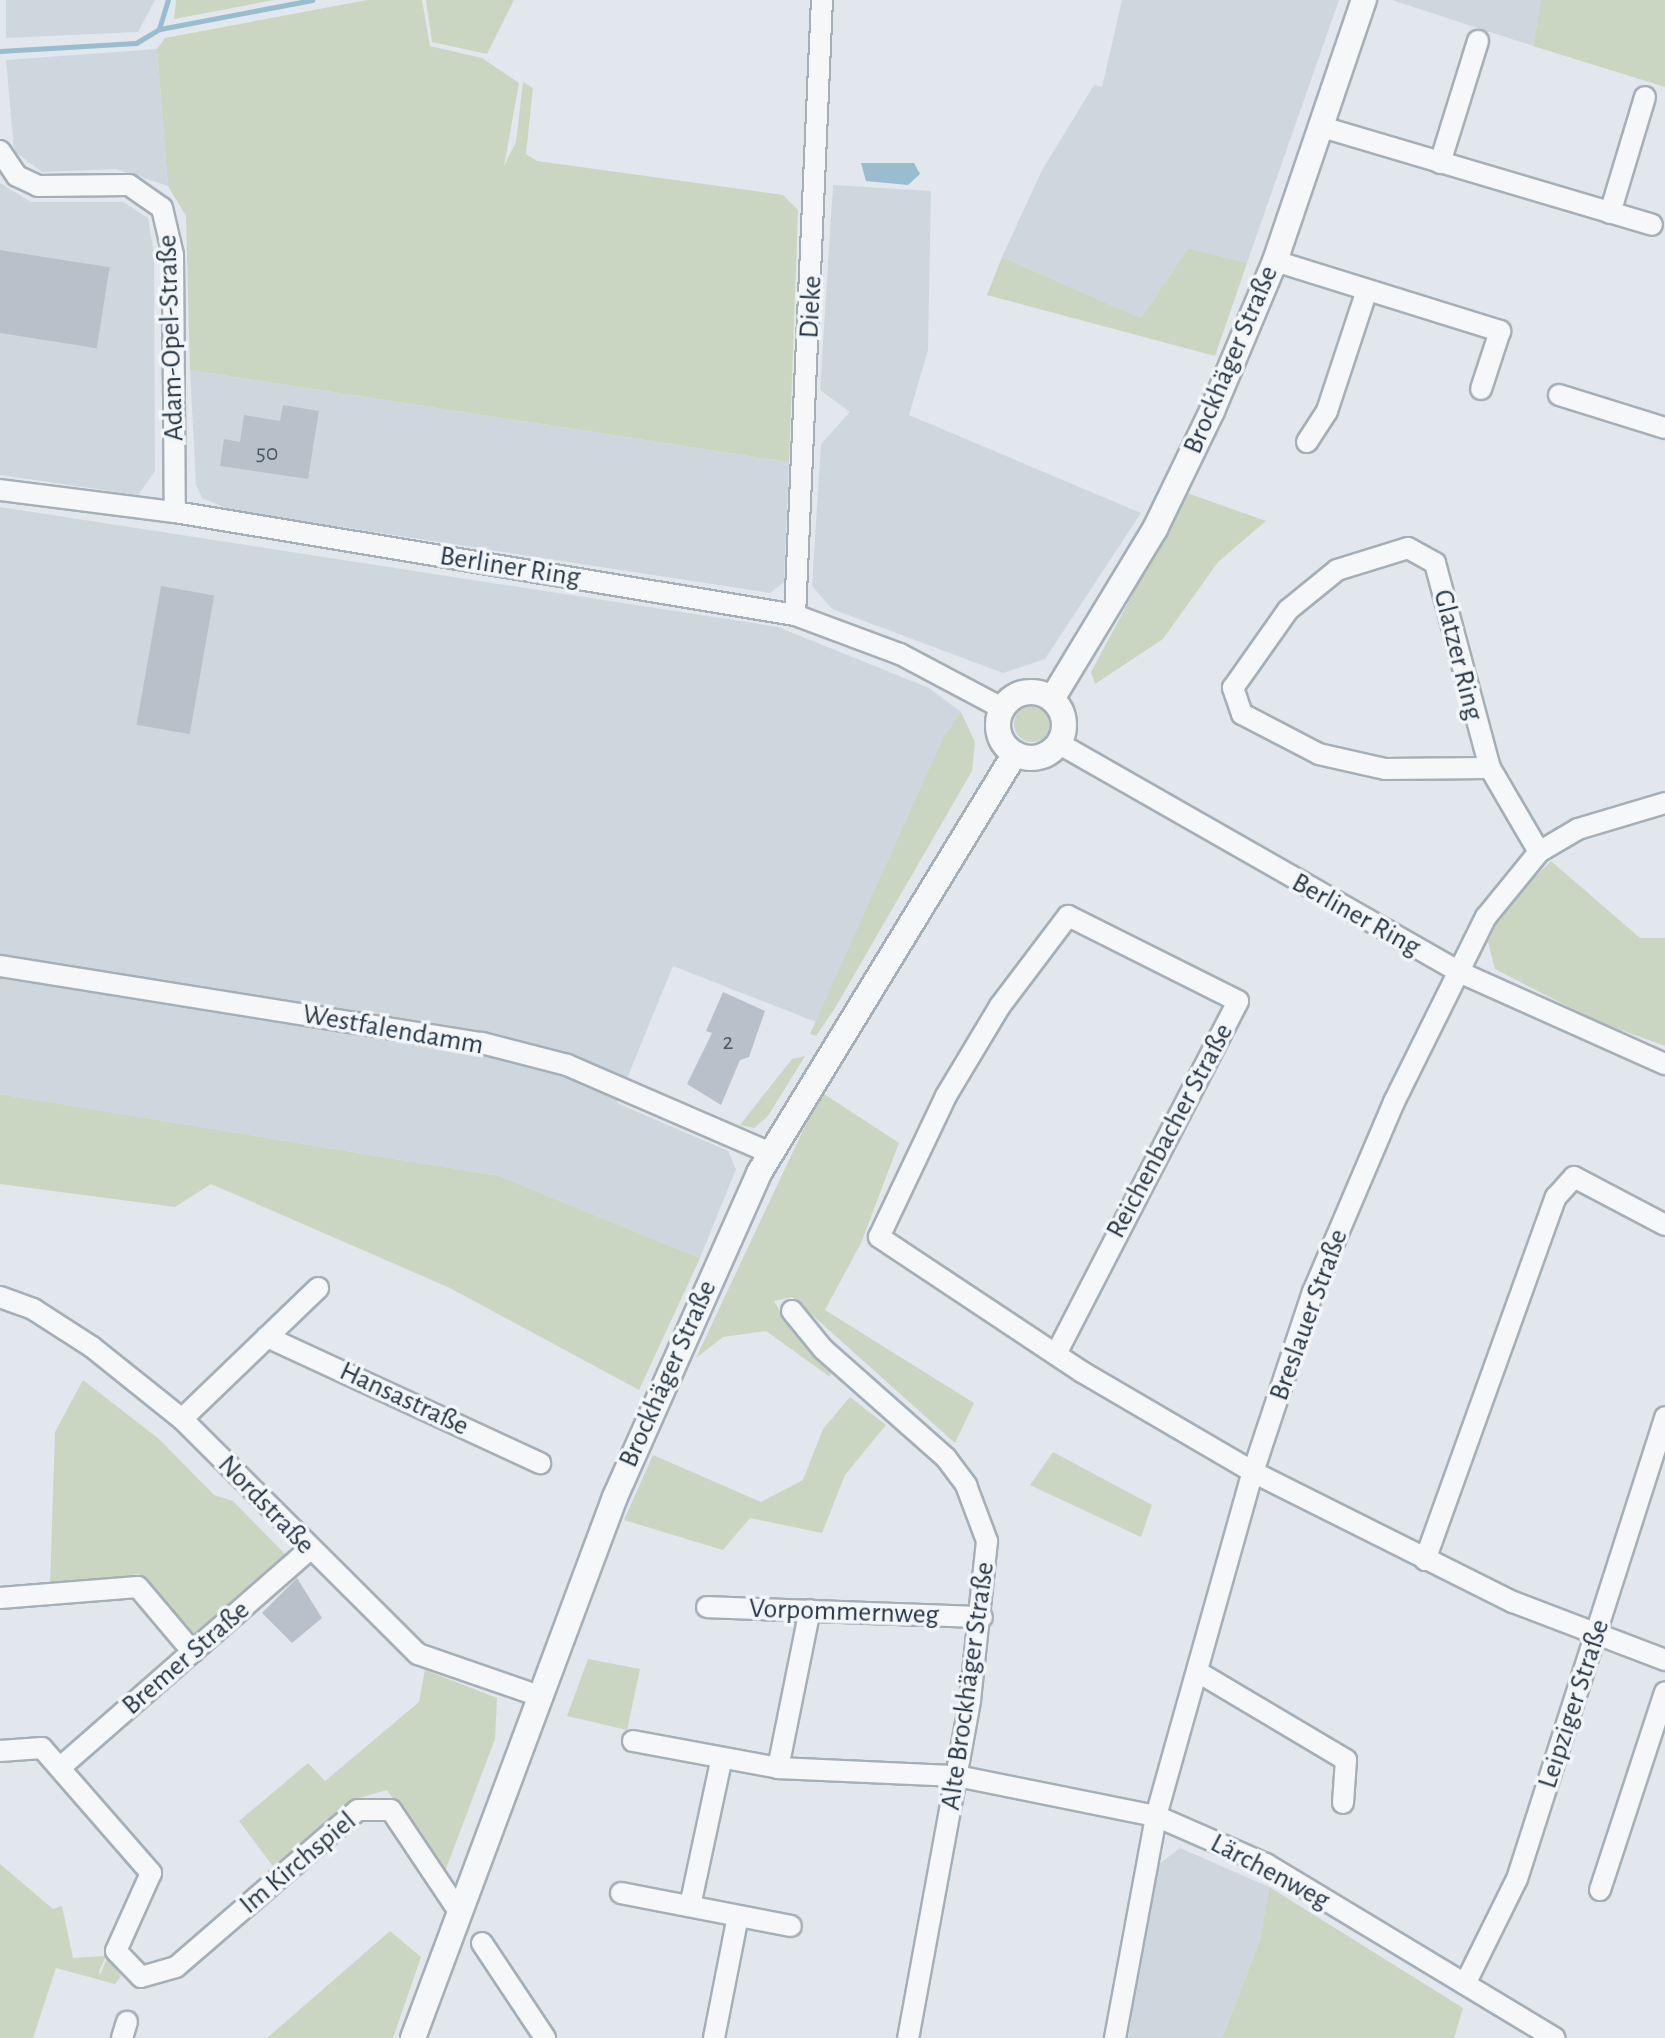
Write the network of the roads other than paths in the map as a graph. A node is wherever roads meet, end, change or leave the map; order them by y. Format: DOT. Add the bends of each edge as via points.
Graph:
graph roads {
  1 [pos="822,0"];
  2 [pos="1364,0"];
  3 [pos="1478,41"];
  4 [pos="1645,97"];
  5 [pos="1322,127"];
  6 [pos="0,151"];
  7 [pos="1440,163"];
  8 [pos="1610,213"];
  9 [pos="1652,225"];
  10 [pos="1275,261"];
  11 [pos="1367,290"];
  12 [pos="1481,389"];
  13 [pos="1559,395"];
  14 [pos="1665,428"];
  15 [pos="1307,442"];
  16 [pos="0,490"];
  17 [pos="175,512"];
  18 [pos="795,615"];
  19 [pos="1052,699"];
  20 [pos="1002,708"];
  21 [pos="1058,743"];
  22 [pos="1015,754"];
  23 [pos="1490,768"];
  24 [pos="1665,803"];
  25 [pos="1539,852"];
  26 [pos="0,966"];
  27 [pos="1459,972"];
  28 [pos="1665,1064"];
  29 [pos="770,1153"];
  30 [pos="1665,1225"];
  31 [pos="318,1288"];
  32 [pos="0,1297"];
  33 [pos="792,1311"];
  34 [pos="267,1337"];
  35 [pos="1056,1354"];
  36 [pos="1665,1417"];
  37 [pos="182,1419"];
  38 [pos="540,1463"];
  39 [pos="1253,1472"];
  40 [pos="309,1550"];
  41 [pos="1425,1560"];
  42 [pos="0,1598"];
  43 [pos="707,1607"];
  44 [pos="810,1610"];
  45 [pos="982,1617"];
  46 [pos="1596,1638"];
  47 [pos="193,1652"];
  48 [pos="1665,1660"];
  49 [pos="1198,1672"];
  50 [pos="1665,1692"];
  51 [pos="539,1696"];
  52 [pos="633,1741"];
  53 [pos="0,1751"];
  54 [pos="721,1761"];
  55 [pos="62,1766"];
  56 [pos="778,1768"];
  57 [pos="957,1776"];
  58 [pos="1343,1803"];
  59 [pos="1156,1816"];
  60 [pos="1600,1890"];
  61 [pos="621,1893"];
  62 [pos="690,1906"];
  63 [pos="458,1910"];
  64 [pos="738,1916"];
  65 [pos="791,1926"];
  66 [pos="482,1943"];
  67 [pos="1465,1984"];
  68 [pos="413,2038"];
  69 [pos="545,2038"];
  70 [pos="714,2038"];
  71 [pos="908,2038"];
  72 [pos="1115,2038"];
  73 [pos="1555,2038"];
  1 -- 18 [label="street, Dieke"];
  2 -- 5 [label="street, Brockhäger Straße"];
  3 -- 7 [label="street"];
  4 -- 8 [label="street"];
  5 -- 7 [label="street"];
  5 -- 10 [label="street, Brockhäger Straße"];
  6 -- 17 [label="street, Adam-Opel-Straße" via="17,176 38,186 129,185 162,208 173,255"];
  7 -- 8 [label="street"];
  8 -- 9 [label="street"];
  10 -- 11 [label="street"];
  10 -- 19 [label="street, Brockhäger Straße" via="1155,529"];
  11 -- 12 [label="street" via="1500,331"];
  11 -- 15 [label="street" via="1327,411"];
  13 -- 14 [label="street"];
  16 -- 17 [label="street, Berliner Ring"];
  17 -- 18 [label="street, Berliner Ring"];
  18 -- 20 [label="street, Berliner Ring" via="900,654"];
  19 -- 20 [label="street" via="1030,691"];
  19 -- 21 [label="street" via="1064,725"];
  20 -- 22 [label="street" via="997,729"];
  21 -- 22 [label="street" via="1034,758"];
  21 -- 27 [label="street, Berliner Ring"];
  22 -- 29 [label="street, Brockhäger Straße"];
  23 -- 23 [label="street, Glatzer Ring" via="1435,563 1408,548 1337,570 1288,610 1233,688 1242,714 1319,754 1385,769"];
  23 -- 25 [label="street, Glatzer Ring"];
  24 -- 25 [label="street" via="1578,829"];
  25 -- 27 [label="street, Breslauer Straße" via="1486,917"];
  26 -- 29 [label="street, Westfalendamm" via="482,1043 567,1065"];
  27 -- 28 [label="street, Berliner Ring"];
  27 -- 39 [label="street, Breslauer Straße" via="1394,1102 1313,1292"];
  29 -- 51 [label="street, Brockhäger Straße" via="615,1497"];
  30 -- 41 [label="street" via="1574,1177 1556,1197"];
  31 -- 34 [label="street"];
  32 -- 37 [label="street, Nordstraße" via="33,1309 92,1347"];
  33 -- 45 [label="street, Alte Brockhäger Straße" via="823,1349 946,1458 966,1485 987,1541"];
  34 -- 37 [label="street"];
  34 -- 38 [label="street, Hansastraße"];
  35 -- 35 [label="street, Reichenbacher Straße" via="879,1237 946,1096 1000,1006 1068,916 1238,1001"];
  35 -- 39 [label="street, Reichenbacher Straße"];
  36 -- 46 [label="street, Leipziger Straße"];
  37 -- 40 [label="street, Nordstraße"];
  39 -- 41 [label="street, Reichenbacher Straße"];
  39 -- 49 [label="street, Breslauer Straße"];
  40 -- 47 [label="street, Bremer Straße"];
  40 -- 51 [label="street, Nordstraße" via="418,1654"];
  41 -- 46 [label="street, Reichenbacher Straße"];
  42 -- 47 [label="street" via="138,1587"];
  43 -- 44 [label="street, Vorpommernweg"];
  44 -- 45 [label="street, Vorpommernweg"];
  44 -- 56 [label="street"];
  45 -- 57 [label="street, Alte Brockhäger Straße"];
  46 -- 48 [label="street, Reichenbacher Straße"];
  46 -- 67 [label="street, Leipziger Straße" via="1517,1879"];
  47 -- 55 [label="street, Bremer Straße"];
  49 -- 58 [label="street" via="1346,1760"];
  49 -- 59 [label="street, Breslauer Straße"];
  50 -- 60 [label="street"];
  51 -- 63 [label="street, Brockhäger Straße"];
  52 -- 54 [label="street, Lärchenweg"];
  53 -- 55 [label="street" via="42,1748"];
  54 -- 56 [label="street, Lärchenweg"];
  54 -- 62 [label="street"];
  55 -- 63 [label="street, Im Kirchspiel" via="151,1873 116,1951 141,1977 176,1967 358,1810 391,1810"];
  56 -- 57 [label="street, Lärchenweg"];
  57 -- 59 [label="street, Lärchenweg"];
  57 -- 71 [label="street, Alte Brockhäger Straße"];
  59 -- 67 [label="street, Lärchenweg" via="1266,1864"];
  59 -- 72 [label="street, Breslauer Straße"];
  61 -- 62 [label="street"];
  62 -- 64 [label="street"];
  63 -- 68 [label="street, Brockhäger Straße"];
  64 -- 65 [label="street"];
  64 -- 70 [label="street"];
  66 -- 69 [label="street"];
  67 -- 73 [label="street, Lärchenweg"];
}
